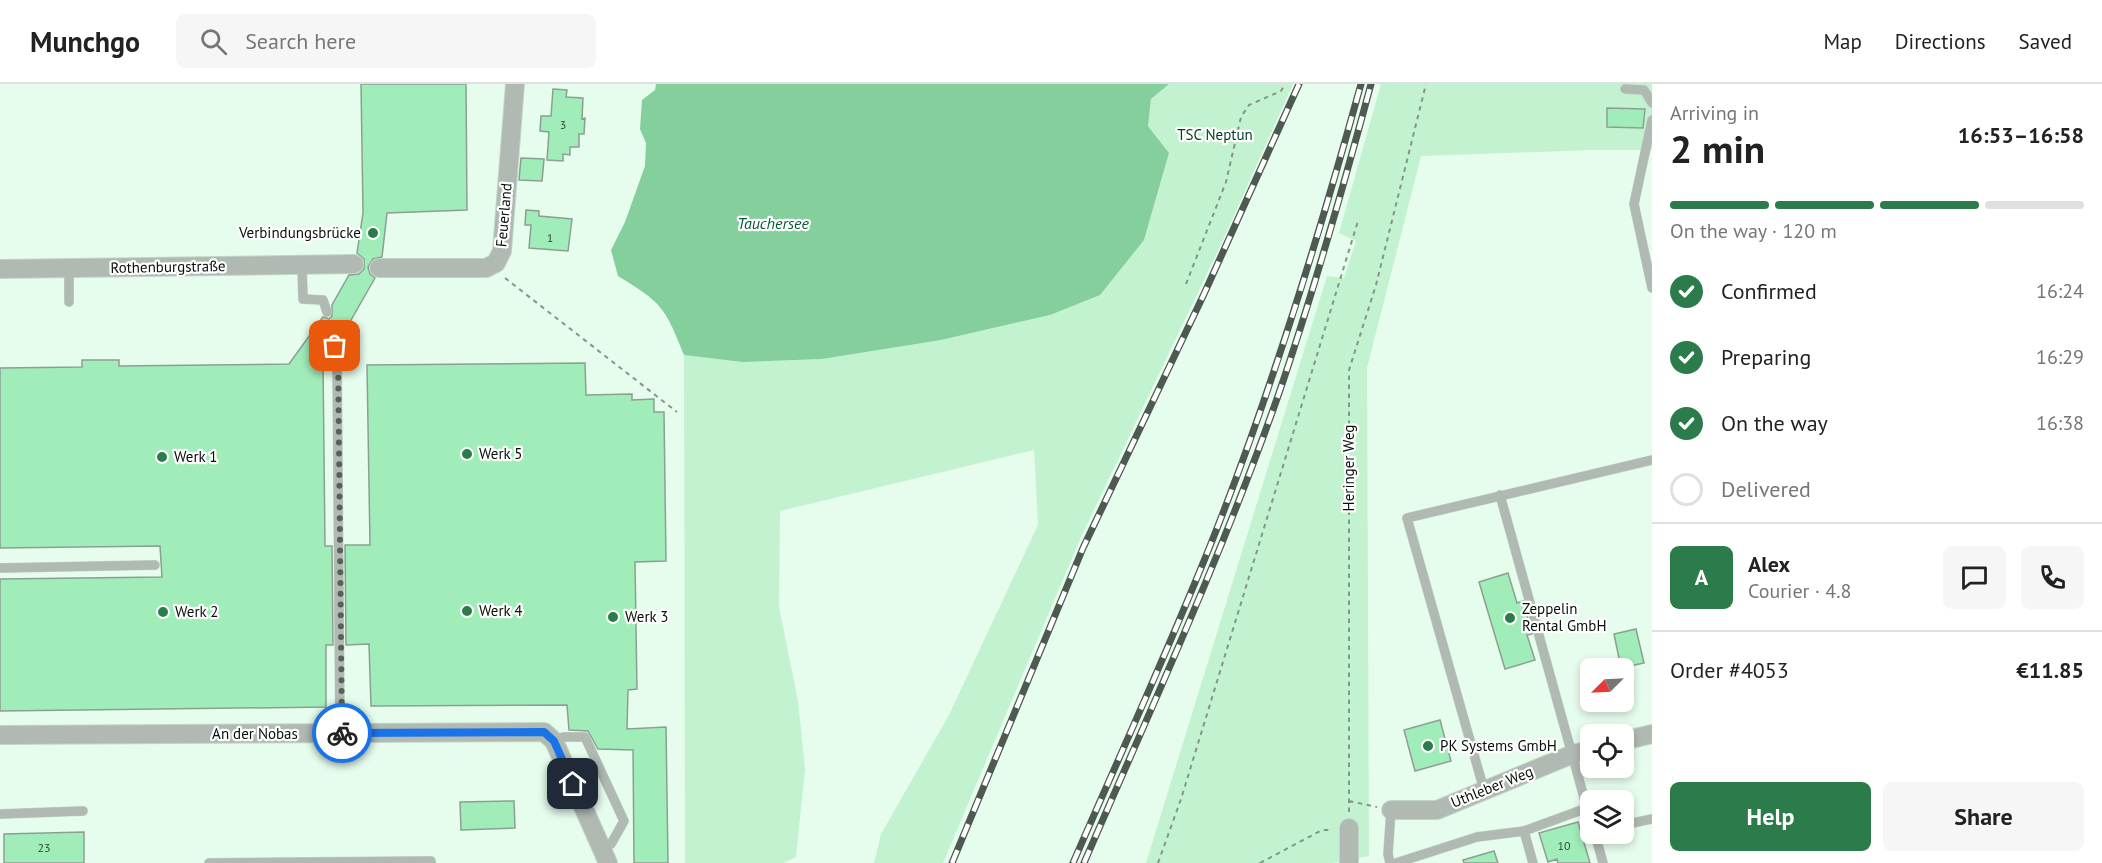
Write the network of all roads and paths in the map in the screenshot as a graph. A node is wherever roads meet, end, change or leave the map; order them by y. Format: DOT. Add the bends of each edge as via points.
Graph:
graph roads {
  1 [pos="515,84"];
  2 [pos="1286,84"];
  3 [pos="1426,84"];
  4 [pos="1625,89"];
  5 [pos="1652,103"];
  6 [pos="1652,120"];
  7 [pos="1358,222"];
  8 [pos="496,263"];
  9 [pos="345,264"];
  10 [pos="303,265"];
  11 [pos="69,268"];
  12 [pos="379,268"];
  13 [pos="0,269"];
  14 [pos="1186,284"];
  15 [pos="1652,288"];
  16 [pos="69,302"];
  17 [pos="327,312"];
  18 [pos="335,346"];
  19 [pos="678,412"];
  20 [pos="1652,460"];
  21 [pos="1500,495"];
  22 [pos="155,565"];
  23 [pos="0,568"];
  24 [pos="340,733"];
  25 [pos="1652,734"];
  26 [pos="0,735"];
  27 [pos="1634,738"];
  28 [pos="554,741"];
  29 [pos="1580,749"];
  30 [pos="1580,752"];
  31 [pos="1484,790"];
  32 [pos="1349,801"];
  33 [pos="1391,810"];
  34 [pos="83,811"];
  35 [pos="1580,811"];
  36 [pos="0,814"];
  37 [pos="1652,819"];
  38 [pos="1634,823"];
  39 [pos="1349,828"];
  40 [pos="1524,831"];
  41 [pos="611,844"];
  42 [pos="1598,844"];
  43 [pos="209,863"];
  44 [pos="431,863"];
  45 [pos="608,863"];
  46 [pos="1158,863"];
  47 [pos="1260,863"];
  48 [pos="1349,863"];
  49 [pos="1390,863"];
  50 [pos="1396,863"];
  51 [pos="1533,863"];
  52 [pos="1603,863"];
  1 -- 8 [label="street, Feuerland" via="502,251"];
  2 -- 14 [label="path" via="1281,91 1249,105 1241,117 1226,182"];
  3 -- 32 [label="path, Heringer Weg" via="1377,285 1349,370"];
  4 -- 5 [label="lane" via="1644,90"];
  6 -- 15 [label="lane" via="1634,204"];
  7 -- 46 [label="path" via="1182,799"];
  8 -- 12 [label="street, Feuerland" via="486,268"];
  8 -- 19 [label="path" via="501,274 550,315"];
  9 -- 10 [label="street, Rothenburgstraße"];
  10 -- 11 [label="street, Rothenburgstraße"];
  10 -- 17 [label="lane" via="303,299 323,300"];
  11 -- 13 [label="street, Rothenburgstraße"];
  11 -- 16 [label="lane"];
  18 -- 24 [label="lane"];
  20 -- 21 [label="lane"];
  21 -- 29 [label="lane"];
  21 -- 31 [label="lane" via="1407,518"];
  22 -- 23 [label="lane"];
  24 -- 26 [label="street, An der Nobas"];
  24 -- 28 [label="street, An der Nobas" via="532,731 544,732"];
  25 -- 27 [label="street"];
  28 -- 41 [label="lane" via="585,737 624,821"];
  28 -- 45 [label="street"];
  30 -- 31 [label="street, Uthleber Weg"];
  31 -- 33 [label="street, Uthleber Weg" via="1437,810"];
  32 -- 33 [label="path"];
  32 -- 39 [label="path, Heringer Weg"];
  33 -- 49 [label="lane"];
  34 -- 36 [label="lane"];
  35 -- 40 [label="lane"];
  37 -- 38 [label="lane"];
  39 -- 47 [label="path" via="1322,830"];
  39 -- 48 [label="street"];
  40 -- 50 [label="lane" via="1477,837"];
  40 -- 51 [label="lane"];
  42 -- 52 [label="lane"];
  43 -- 44 [label="lane"];
}
